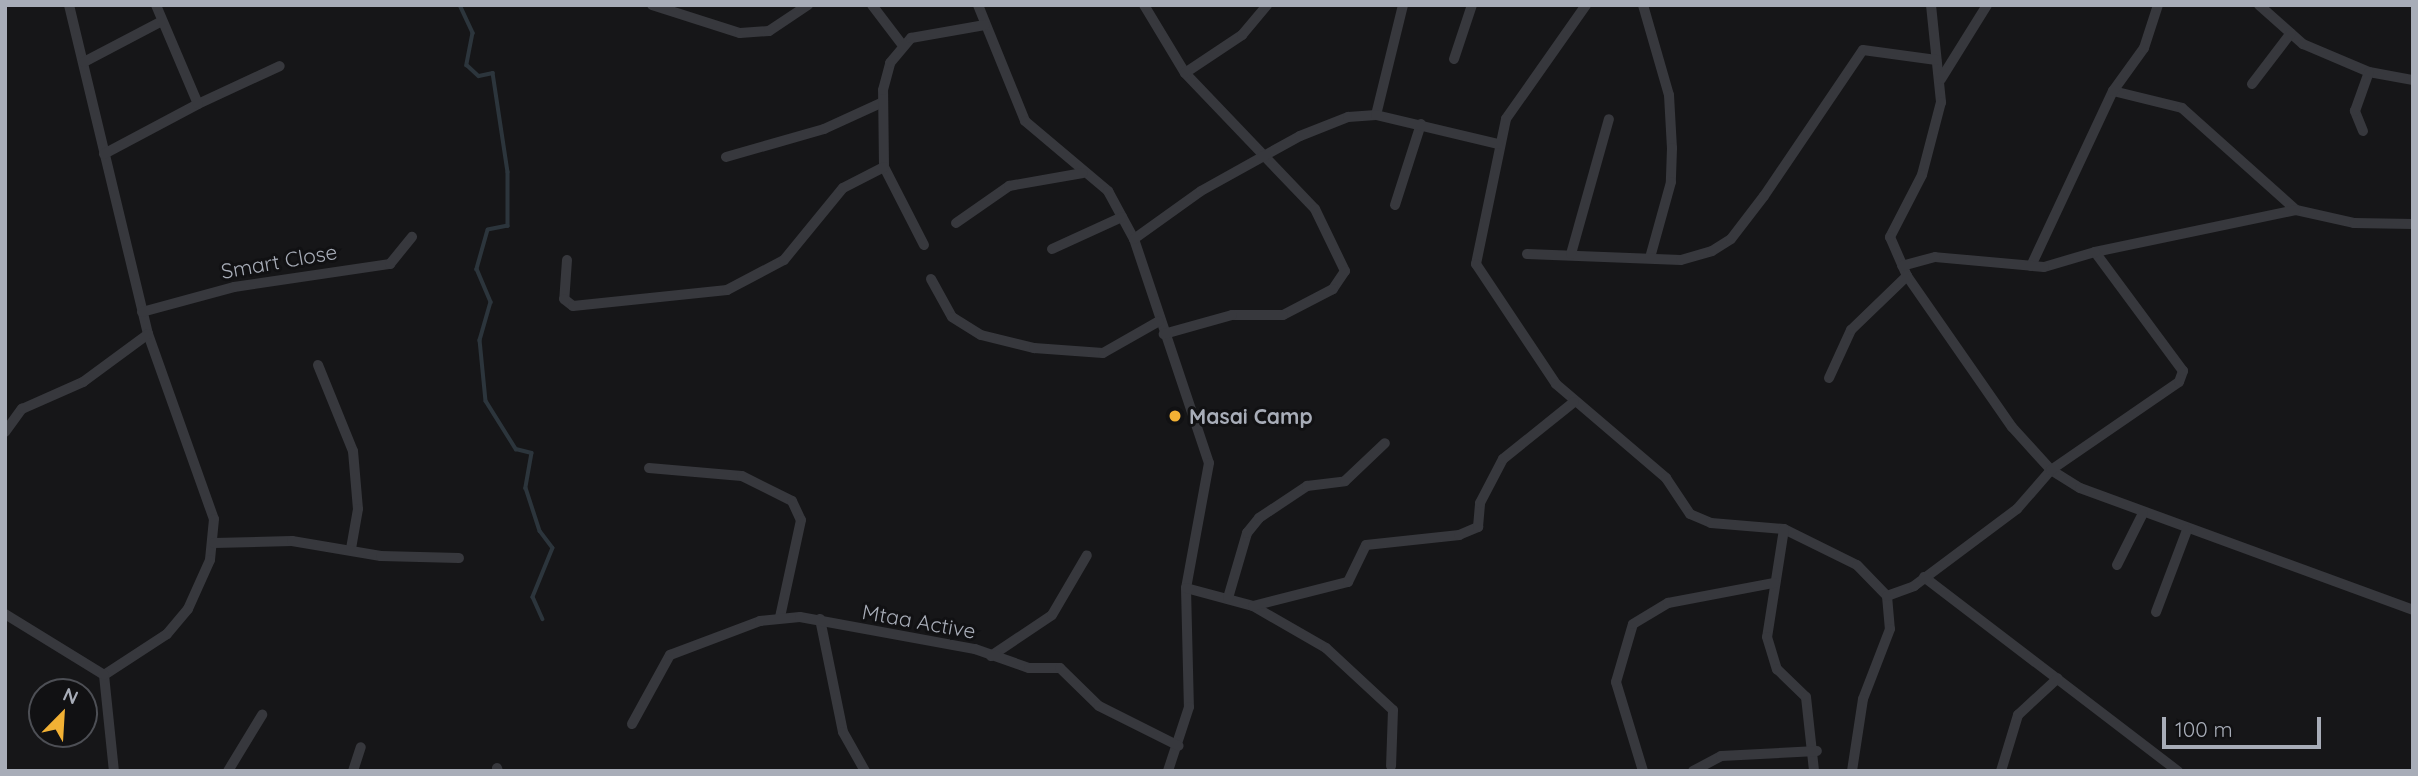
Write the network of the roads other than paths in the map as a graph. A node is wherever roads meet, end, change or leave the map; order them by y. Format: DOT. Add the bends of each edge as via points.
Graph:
graph roads {
  1 [pos="69,5"];
  2 [pos="156,5"];
  3 [pos="652,5"];
  4 [pos="872,5"];
  5 [pos="978,5"];
  6 [pos="1144,5"];
  7 [pos="1266,5"];
  8 [pos="1403,5"];
  9 [pos="1472,5"];
  10 [pos="1586,5"];
  11 [pos="1643,5"];
  12 [pos="1931,5"];
  13 [pos="1987,5"];
  14 [pos="2158,5"];
  15 [pos="2259,5"];
  16 [pos="802,7"];
  17 [pos="162,21"];
  18 [pos="985,25"];
  19 [pos="2291,33"];
  20 [pos="901,43"];
  21 [pos="1454,59"];
  22 [pos="1936,60"];
  23 [pos="84,62"];
  24 [pos="280,66"];
  25 [pos="2369,72"];
  26 [pos="1185,73"];
  27 [pos="1941,79"];
  28 [pos="2413,80"];
  29 [pos="2252,84"];
  30 [pos="2113,90"];
  31 [pos="883,102"];
  32 [pos="198,104"];
  33 [pos="1376,114"];
  34 [pos="1609,119"];
  35 [pos="1421,124"];
  36 [pos="2363,131"];
  37 [pos="1498,145"];
  38 [pos="104,154"];
  39 [pos="1268,155"];
  40 [pos="726,157"];
  41 [pos="884,167"];
  42 [pos="1083,173"];
  43 [pos="1395,205"];
  44 [pos="2296,210"];
  45 [pos="1122,217"];
  46 [pos="956,223"];
  47 [pos="2413,225"];
  48 [pos="412,237"];
  49 [pos="1134,239"];
  50 [pos="924,245"];
  51 [pos="1052,249"];
  52 [pos="2095,253"];
  53 [pos="1527,254"];
  54 [pos="1571,254"];
  55 [pos="1651,254"];
  56 [pos="567,260"];
  57 [pos="2031,266"];
  58 [pos="1904,271"];
  59 [pos="931,279"];
  60 [pos="142,312"];
  61 [pos="1159,321"];
  62 [pos="148,334"];
  63 [pos="1164,334"];
  64 [pos="318,365"];
  65 [pos="1829,378"];
  66 [pos="1574,402"];
  67 [pos="5,432"];
  68 [pos="1385,443"];
  69 [pos="649,468"];
  70 [pos="2051,470"];
  71 [pos="2143,513"];
  72 [pos="1784,529"];
  73 [pos="2187,530"];
  74 [pos="214,543"];
  75 [pos="351,548"];
  76 [pos="1087,555"];
  77 [pos="459,558"];
  78 [pos="2117,565"];
  79 [pos="1924,577"];
  80 [pos="1774,583"];
  81 [pos="1186,587"];
  82 [pos="1887,596"];
  83 [pos="1228,598"];
  84 [pos="1253,606"];
  85 [pos="2413,610"];
  86 [pos="2156,612"];
  87 [pos="5,614"];
  88 [pos="780,617"];
  89 [pos="820,619"];
  90 [pos="991,656"];
  91 [pos="104,675"];
  92 [pos="2058,678"];
  93 [pos="262,715"];
  94 [pos="632,724"];
  95 [pos="1179,746"];
  96 [pos="361,747"];
  97 [pos="1817,751"];
  98 [pos="1391,766"];
  99 [pos="114,771"];
  100 [pos="228,771"];
  101 [pos="353,771"];
  102 [pos="865,771"];
  103 [pos="1168,771"];
  104 [pos="1643,771"];
  105 [pos="1693,771"];
  106 [pos="1814,771"];
  107 [pos="1852,771"];
  108 [pos="2001,771"];
  109 [pos="2178,771"];
  1 -- 23 [label="street"];
  2 -- 17 [label="street"];
  3 -- 16 [label="street" via="740,33 769,31"];
  4 -- 20 [label="street"];
  5 -- 18 [label="street"];
  6 -- 26 [label="street"];
  7 -- 26 [label="street" via="1242,35"];
  8 -- 33 [label="street"];
  9 -- 21 [label="street"];
  10 -- 37 [label="street" via="1536,68"];
  11 -- 55 [label="street" via="1669,95 1672,148 1671,182"];
  12 -- 22 [label="street"];
  13 -- 27 [label="street"];
  14 -- 30 [label="street" via="2144,48"];
  15 -- 19 [label="street"];
  17 -- 23 [label="street"];
  17 -- 32 [label="street"];
  18 -- 20 [label="street"];
  18 -- 42 [label="street" via="1025,121"];
  19 -- 25 [label="street"];
  19 -- 29 [label="street"];
  20 -- 31 [label="street"];
  22 -- 27 [label="street"];
  22 -- 55 [label="street" via="1875,47 1863,51 1731,239 1681,260"];
  23 -- 38 [label="street"];
  24 -- 32 [label="street"];
  25 -- 28 [label="street"];
  25 -- 36 [label="street" via="2355,107"];
  26 -- 39 [label="street"];
  27 -- 58 [label="street" via="1929,154 1890,237"];
  30 -- 44 [label="street" via="2182,108"];
  30 -- 57 [label="street"];
  31 -- 40 [label="street" via="824,129"];
  31 -- 41 [label="street"];
  32 -- 38 [label="street"];
  33 -- 35 [label="street"];
  33 -- 39 [label="street" via="1338,121"];
  34 -- 54 [label="street"];
  35 -- 37 [label="street"];
  35 -- 43 [label="street"];
  37 -- 66 [label="street" via="1476,264 1521,339"];
  38 -- 60 [label="street"];
  39 -- 49 [label="street" via="1201,191"];
  39 -- 63 [label="street" via="1315,209 1345,271 1342,281 1283,315 1232,315"];
  41 -- 50 [label="street"];
  41 -- 56 [label="street" via="843,188 784,260 727,290 573,306 564,299"];
  42 -- 45 [label="street" via="1108,191"];
  42 -- 46 [label="street" via="1009,187"];
  44 -- 47 [label="street" via="2354,223"];
  44 -- 52 [label="street"];
  45 -- 49 [label="street"];
  45 -- 51 [label="street"];
  48 -- 60 [label="street, Smart Close" via="390,264 234,287"];
  49 -- 61 [label="street"];
  52 -- 57 [label="street"];
  52 -- 70 [label="street" via="2179,362 2182,378"];
  53 -- 54 [label="street"];
  54 -- 55 [label="street"];
  57 -- 58 [label="street" via="1936,257"];
  58 -- 65 [label="street" via="1851,330"];
  58 -- 70 [label="street" via="2012,427"];
  59 -- 61 [label="street" via="952,317 981,335 1034,348 1103,353"];
  60 -- 62 [label="street"];
  61 -- 63 [label="street"];
  62 -- 67 [label="street" via="83,382 22,409"];
  62 -- 74 [label="street" via="214,519"];
  63 -- 81 [label="street" via="1209,463"];
  64 -- 75 [label="street" via="353,451 358,509"];
  66 -- 72 [label="street" via="1666,478 1690,514 1711,523"];
  66 -- 84 [label="street" via="1503,459 1480,503 1478,527 1459,536 1366,545 1348,582"];
  68 -- 83 [label="street" via="1345,481 1307,486 1259,518 1247,533"];
  69 -- 88 [label="street" via="742,476 792,501 801,520"];
  70 -- 71 [label="street"];
  70 -- 79 [label="street" via="2017,509"];
  71 -- 73 [label="street"];
  71 -- 78 [label="street"];
  72 -- 80 [label="street"];
  72 -- 82 [label="street" via="1857,565"];
  73 -- 85 [label="street"];
  73 -- 86 [label="street"];
  74 -- 75 [label="street" via="255,539"];
  74 -- 91 [label="street" via="188,610 167,634"];
  75 -- 77 [label="street" via="382,556"];
  76 -- 90 [label="street" via="1052,615"];
  79 -- 82 [label="street"];
  79 -- 92 [label="street"];
  80 -- 97 [label="street" via="1767,618 1770,657 1806,697"];
  80 -- 104 [label="street" via="1668,603 1633,624 1616,682"];
  81 -- 83 [label="street"];
  81 -- 95 [label="street" via="1189,707"];
  82 -- 107 [label="street" via="1890,629 1863,699"];
  83 -- 84 [label="street"];
  84 -- 98 [label="street" via="1300,628 1393,710"];
  87 -- 91 [label="street"];
  88 -- 89 [label="street, Mtaa Active"];
  88 -- 94 [label="street, Mtaa Active" via="670,655"];
  89 -- 90 [label="street, Mtaa Active"];
  89 -- 102 [label="street" via="843,732"];
  90 -- 95 [label="street, Mtaa Active" via="1070,672 1099,706"];
  91 -- 99 [label="street"];
  92 -- 108 [label="street" via="2018,715"];
  92 -- 109 [label="street" via="2118,731"];
  93 -- 100 [label="street"];
  95 -- 103 [label="street"];
  96 -- 101 [label="street"];
  97 -- 105 [label="street" via="1721,756"];
  97 -- 106 [label="street"];
}
